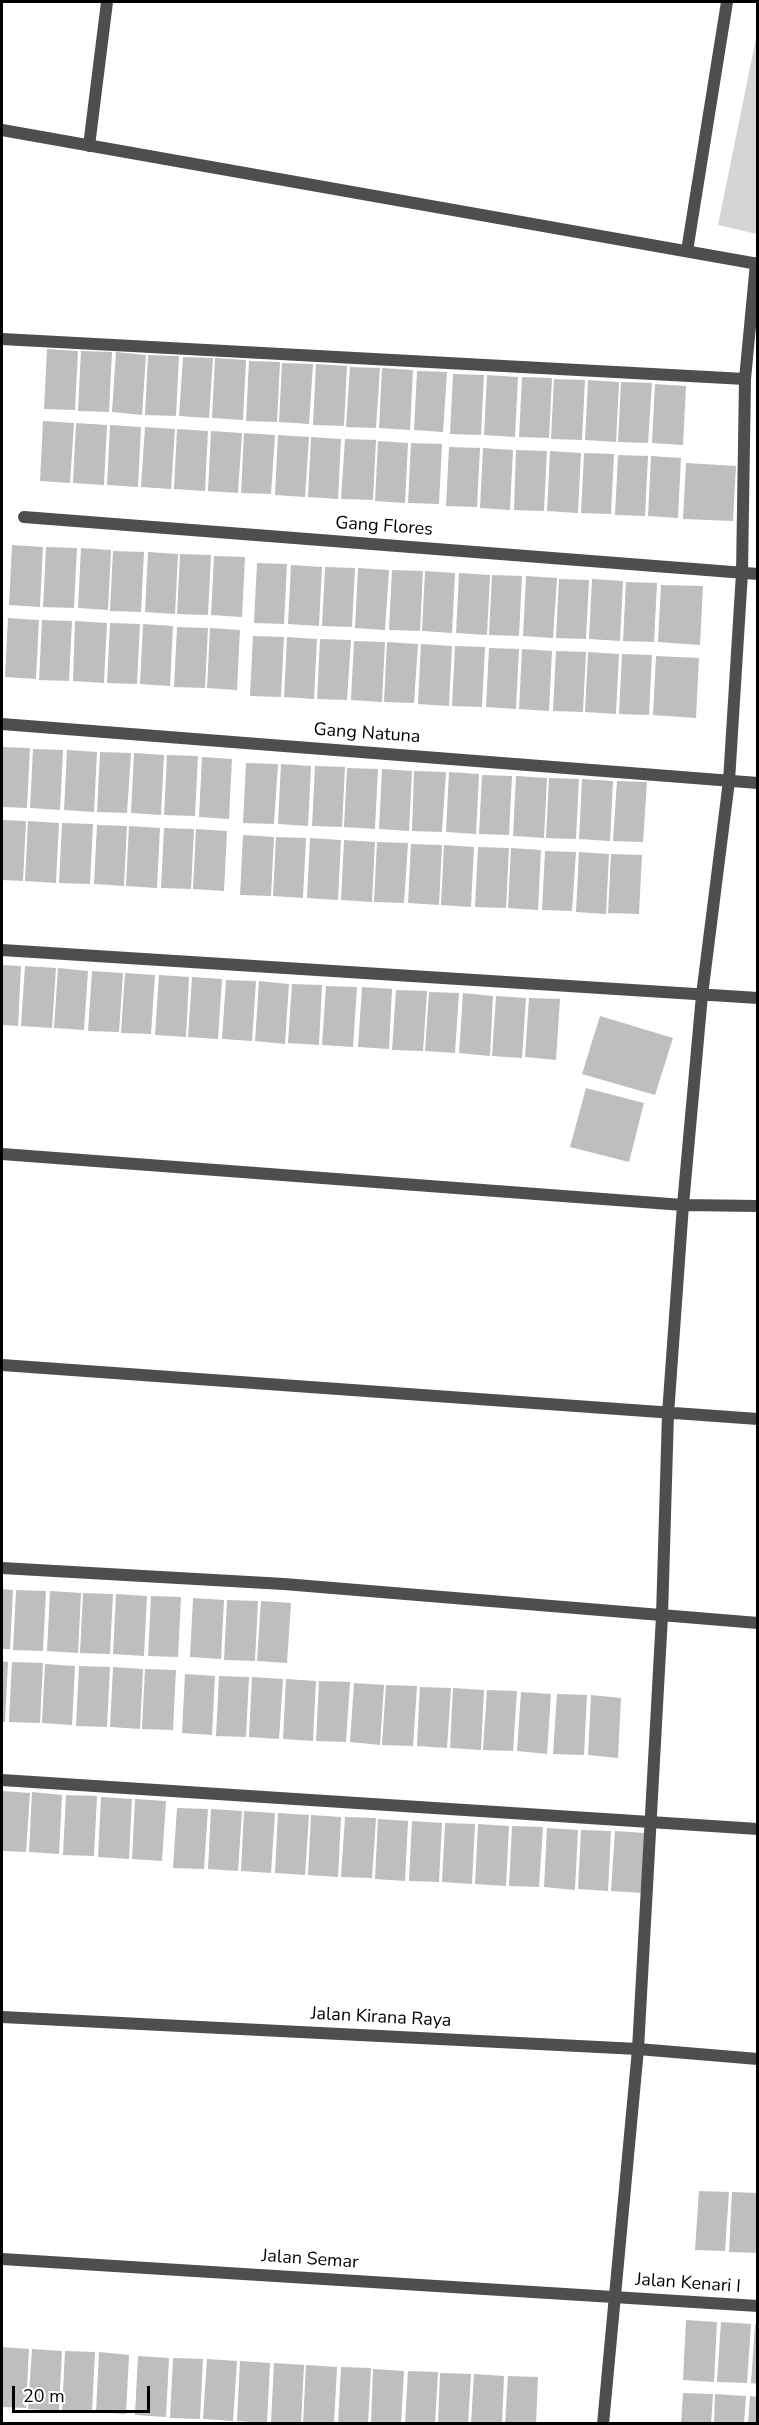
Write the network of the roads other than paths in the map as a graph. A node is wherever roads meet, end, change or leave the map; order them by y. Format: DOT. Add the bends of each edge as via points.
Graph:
graph roads {
  1 [pos="107,2"];
  2 [pos="727,2"];
  3 [pos="2,130"];
  4 [pos="89,146"];
  5 [pos="687,251"];
  6 [pos="757,264"];
  7 [pos="2,339"];
  8 [pos="745,379"];
  9 [pos="24,517"];
  10 [pos="742,573"];
  11 [pos="758,574"];
  12 [pos="2,724"];
  13 [pos="729,781"];
  14 [pos="758,783"];
  15 [pos="2,950"];
  16 [pos="702,995"];
  17 [pos="758,998"];
  18 [pos="2,1154"];
  19 [pos="683,1205"];
  20 [pos="758,1206"];
  21 [pos="2,1365"];
  22 [pos="668,1414"];
  23 [pos="758,1419"];
  24 [pos="2,1568"];
  25 [pos="662,1616"];
  26 [pos="758,1623"];
  27 [pos="2,1780"];
  28 [pos="649,1821"];
  29 [pos="758,1829"];
  30 [pos="2,2017"];
  31 [pos="638,2049"];
  32 [pos="758,2059"];
  33 [pos="2,2259"];
  34 [pos="616,2298"];
  35 [pos="758,2306"];
  36 [pos="603,2424"];
  1 -- 4 [label="street"];
  2 -- 5 [label="street"];
  3 -- 4 [label="street"];
  4 -- 5 [label="street"];
  5 -- 6 [label="street"];
  6 -- 8 [label="street"];
  7 -- 8 [label="street"];
  8 -- 10 [label="street"];
  9 -- 10 [label="street, Gang Flores"];
  10 -- 11 [label="street, Gang Flores"];
  10 -- 13 [label="street"];
  12 -- 13 [label="street, Gang Natuna"];
  13 -- 14 [label="street, Gang Natuna"];
  13 -- 16 [label="street"];
  15 -- 16 [label="street"];
  16 -- 17 [label="street"];
  16 -- 19 [label="street"];
  18 -- 19 [label="street"];
  19 -- 20 [label="street"];
  19 -- 22 [label="street"];
  21 -- 22 [label="street"];
  22 -- 23 [label="street"];
  22 -- 25 [label="street"];
  24 -- 25 [label="street" via="284,1584"];
  25 -- 26 [label="street"];
  25 -- 28 [label="street"];
  27 -- 28 [label="street"];
  28 -- 29 [label="street"];
  28 -- 31 [label="street"];
  30 -- 31 [label="street, Jalan Kirana Raya"];
  31 -- 32 [label="street, Jalan Kirana Raya"];
  31 -- 34 [label="street"];
  33 -- 34 [label="street, Jalan Semar"];
  34 -- 35 [label="street, Jalan Kenari I"];
  34 -- 36 [label="street"];
}
